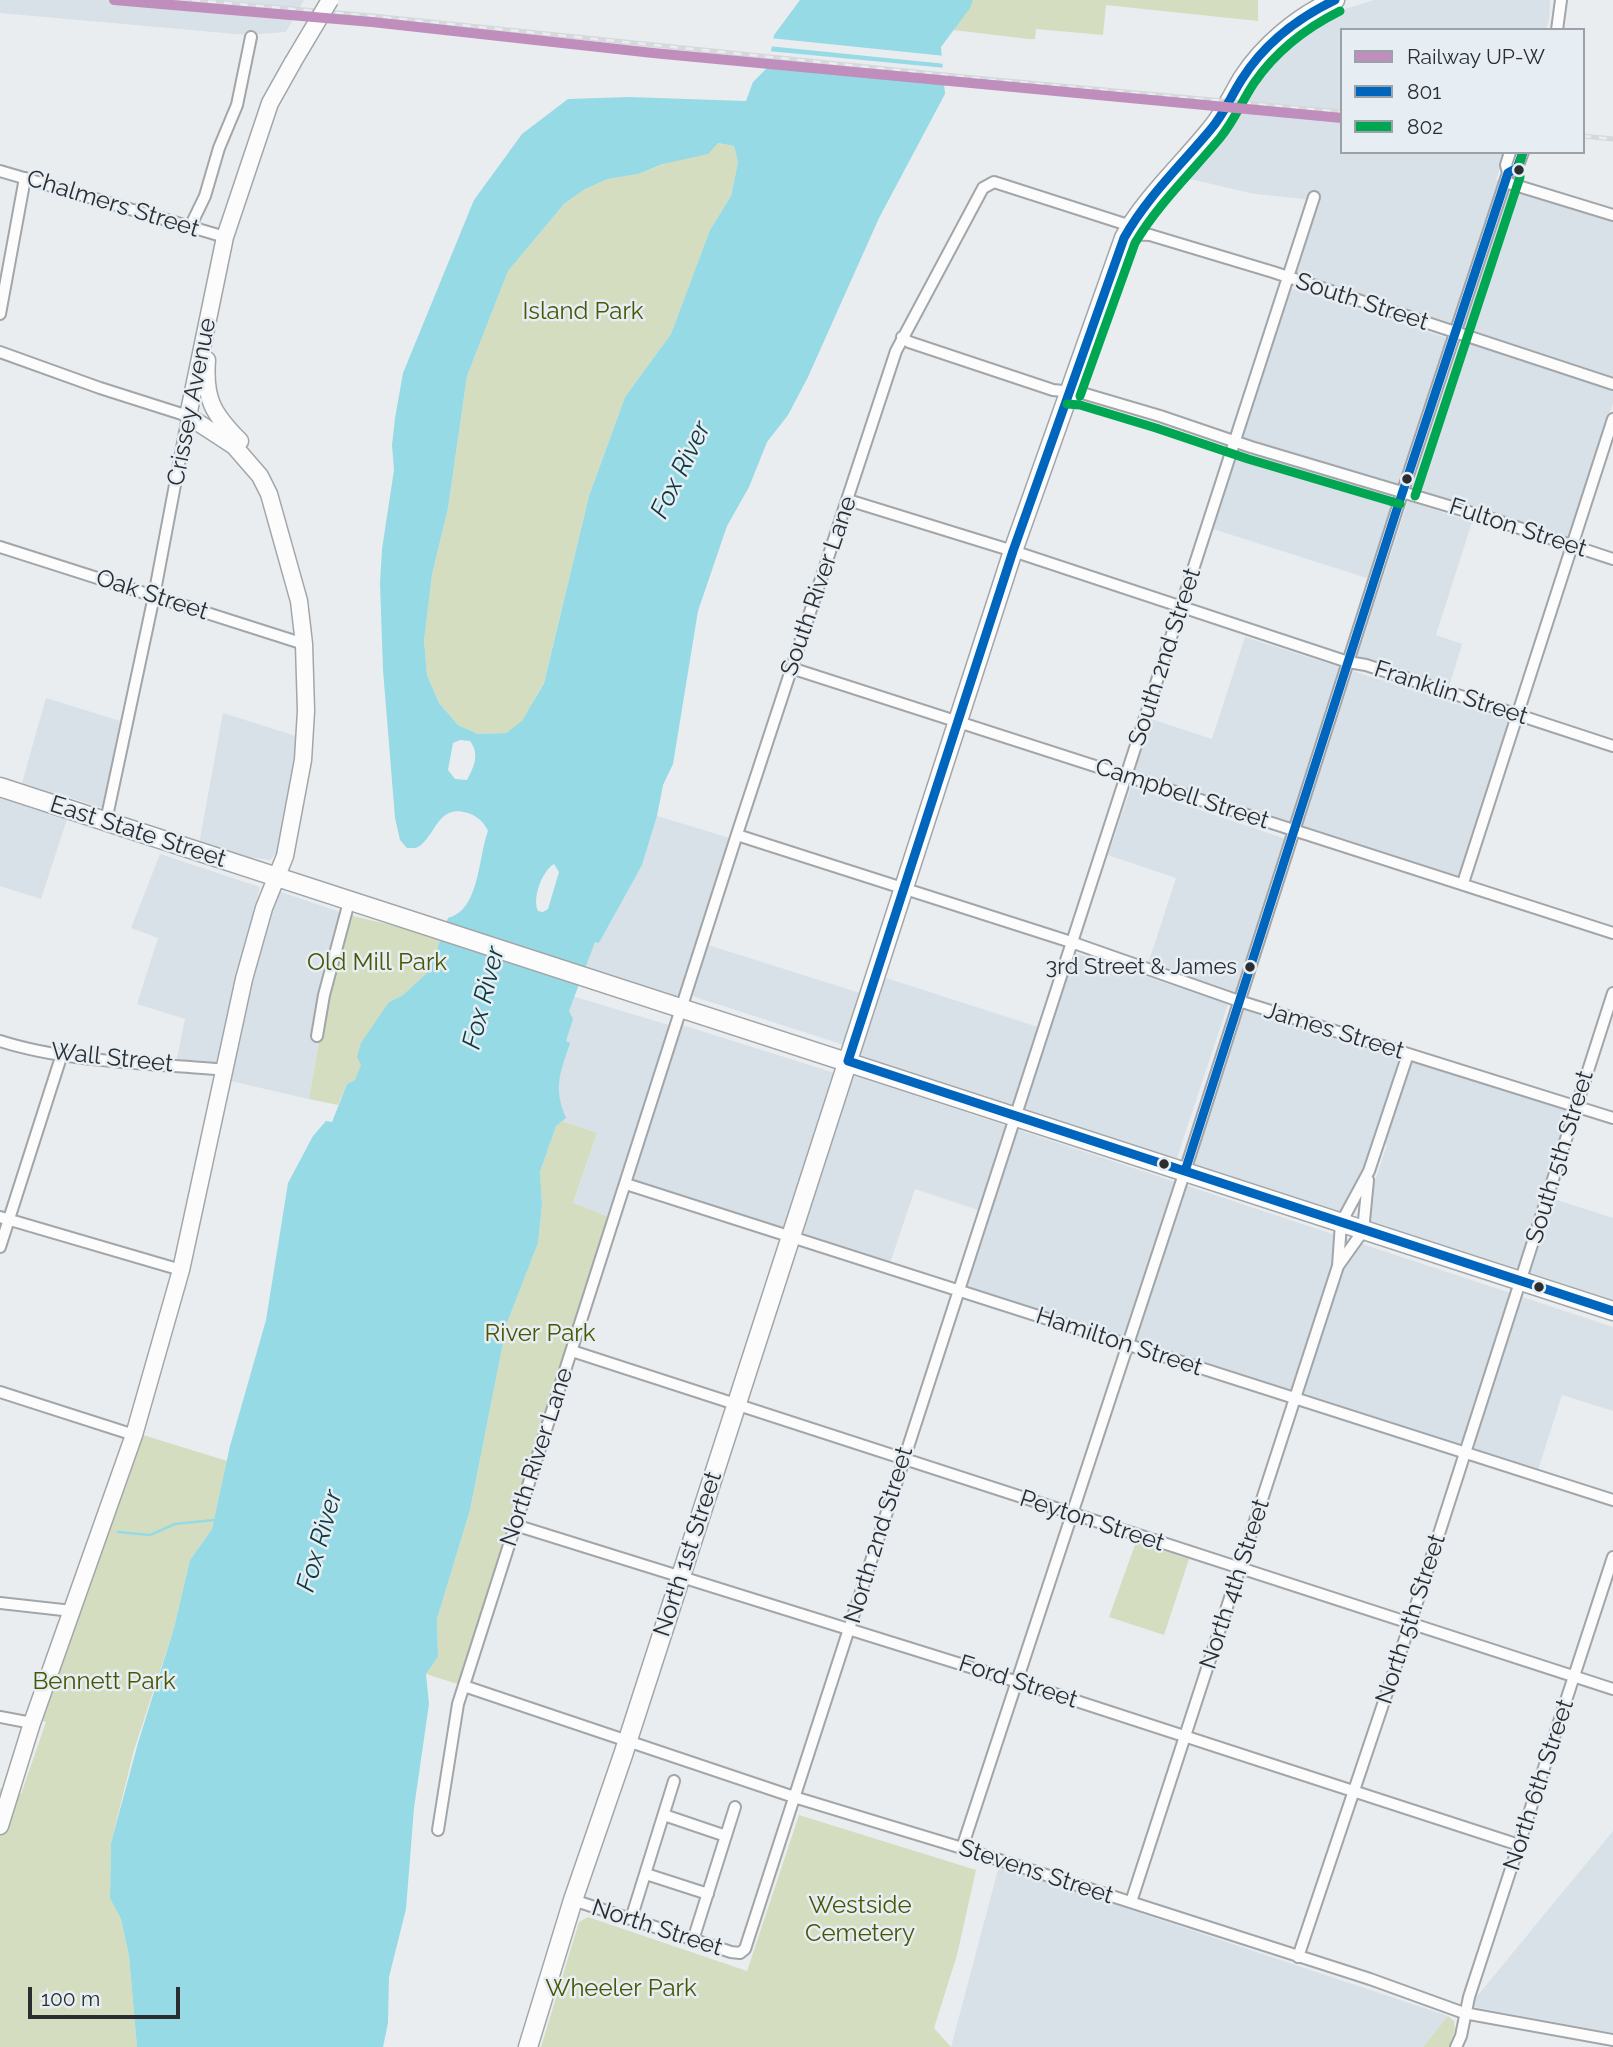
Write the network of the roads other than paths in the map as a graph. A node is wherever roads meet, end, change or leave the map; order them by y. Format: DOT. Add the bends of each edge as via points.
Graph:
graph roads {
  1 [pos="330,0"];
  2 [pos="1335,0"];
  3 [pos="1561,0"];
  4 [pos="1558,28"];
  5 [pos="251,37"];
  6 [pos="1509,154"];
  7 [pos="1521,154"];
  8 [pos="0,170"];
  9 [pos="1506,177"];
  10 [pos="25,178"];
  11 [pos="994,182"];
  12 [pos="1314,197"];
  13 [pos="1613,215"];
  14 [pos="1131,226"];
  15 [pos="190,227"];
  16 [pos="1150,234"];
  17 [pos="225,237"];
  18 [pos="1287,277"];
  19 [pos="212,303"];
  20 [pos="0,314"];
  21 [pos="1457,332"];
  22 [pos="902,337"];
  23 [pos="0,352"];
  24 [pos="1613,384"];
  25 [pos="1068,392"];
  26 [pos="188,416"];
  27 [pos="1613,419"];
  28 [pos="1234,440"];
  29 [pos="260,476"];
  30 [pos="1403,492"];
  31 [pos="848,500"];
  32 [pos="1572,546"];
  33 [pos="0,547"];
  34 [pos="1013,551"];
  35 [pos="1613,559"];
  36 [pos="154,596"];
  37 [pos="1181,608"];
  38 [pos="304,643"];
  39 [pos="1348,662"];
  40 [pos="791,668"];
  41 [pos="1517,715"];
  42 [pos="958,721"];
  43 [pos="1613,746"];
  44 [pos="1126,777"];
  45 [pos="0,787"];
  46 [pos="106,821"];
  47 [pos="1294,831"];
  48 [pos="737,835"];
  49 [pos="275,877"];
  50 [pos="1463,883"];
  51 [pos="904,889"];
  52 [pos="349,902"];
  53 [pos="1613,933"];
  54 [pos="1071,942"];
  55 [pos="1613,993"];
  56 [pos="1239,1001"];
  57 [pos="681,1008"];
  58 [pos="317,1036"];
  59 [pos="0,1041"];
  60 [pos="62,1054"];
  61 [pos="1408,1054"];
  62 [pos="848,1061"];
  63 [pos="226,1070"];
  64 [pos="1576,1107"];
  65 [pos="1015,1116"];
  66 [pos="1613,1118"];
  67 [pos="1185,1171"];
  68 [pos="1369,1171"];
  69 [pos="626,1184"];
  70 [pos="5,1218"];
  71 [pos="1341,1223"];
  72 [pos="1363,1231"];
  73 [pos="791,1236"];
  74 [pos="0,1247"];
  75 [pos="1338,1266"];
  76 [pos="181,1270"];
  77 [pos="1521,1281"];
  78 [pos="957,1290"];
  79 [pos="1613,1311"];
  80 [pos="1127,1345"];
  81 [pos="572,1351"];
  82 [pos="0,1392"];
  83 [pos="1296,1399"];
  84 [pos="736,1406"];
  85 [pos="134,1435"];
  86 [pos="1464,1453"];
  87 [pos="902,1459"];
  88 [pos="1613,1500"];
  89 [pos="1072,1514"];
  90 [pos="514,1525"];
  91 [pos="1613,1557"];
  92 [pos="1240,1569"];
  93 [pos="681,1576"];
  94 [pos="0,1603"];
  95 [pos="72,1611"];
  96 [pos="1410,1624"];
  97 [pos="849,1630"];
  98 [pos="1574,1677"];
  99 [pos="1018,1682"];
  100 [pos="464,1686"];
  101 [pos="1613,1689"];
  102 [pos="0,1717"];
  103 [pos="32,1723"];
  104 [pos="1185,1736"];
  105 [pos="627,1742"];
  106 [pos="674,1781"];
  107 [pos="1354,1790"];
  108 [pos="794,1797"];
  109 [pos="735,1807"];
  110 [pos="664,1815"];
  111 [pos="0,1826"];
  112 [pos="438,1830"];
  113 [pos="726,1836"];
  114 [pos="1519,1845"];
  115 [pos="962,1848"];
  116 [pos="646,1874"];
  117 [pos="708,1894"];
  118 [pos="573,1900"];
  119 [pos="1131,1902"];
  120 [pos="631,1919"];
  121 [pos="693,1940"];
  122 [pos="740,1953"];
  123 [pos="1297,1956"];
  124 [pos="1464,2013"];
  125 [pos="1605,2042"];
  126 [pos="528,2047"];
  127 [pos="1455,2047"];
  1 -- 17 [label="main road, Crissey Avenue, bridge" via="271,103"];
  2 -- 14 [label="main road" via="1297,22 1266,48 1212,128"];
  3 -- 4 [label="street"];
  5 -- 15 [label="street" via="237,104"];
  6 -- 9 [label="street"];
  7 -- 9 [label="street" via="1517,168"];
  8 -- 10 [label="street, Chalmers Street"];
  9 -- 13 [label="street"];
  9 -- 21 [label="street"];
  10 -- 15 [label="street, Chalmers Street"];
  10 -- 20 [label="street"];
  11 -- 14 [label="street, South Street"];
  11 -- 22 [label="street, South River Lane" via="984,188"];
  12 -- 18 [label="street, South 2nd Street"];
  14 -- 16 [label="street, South Street"];
  14 -- 16 [label="street, South Street"];
  14 -- 25 [label="main road, North 1st Street"];
  15 -- 17 [label="street, Chalmers Street"];
  16 -- 18 [label="street, South Street"];
  17 -- 19 [label="main road, Crissey Avenue"];
  18 -- 21 [label="street, South Street"];
  18 -- 28 [label="street, South 2nd Street"];
  19 -- 26 [label="main road, Crissey Avenue"];
  19 -- 29 [label="main road" via="207,391 219,419 247,448"];
  21 -- 24 [label="street, South Street"];
  21 -- 30 [label="street"];
  22 -- 25 [label="street, Fulton Street"];
  22 -- 31 [label="street, South River Lane"];
  23 -- 26 [label="street"];
  25 -- 28 [label="street, Fulton Street"];
  25 -- 34 [label="main road, North 1st Street"];
  26 -- 29 [label="main road" via="233,446"];
  26 -- 36 [label="street, Crissey Avenue"];
  27 -- 32 [label="street"];
  28 -- 30 [label="street, Fulton Street"];
  28 -- 37 [label="street, South 2nd Street"];
  29 -- 38 [label="main road" via="292,569"];
  30 -- 32 [label="street, Fulton Street"];
  30 -- 39 [label="street"];
  31 -- 34 [label="street, Franklin Street"];
  31 -- 40 [label="street, South River Lane"];
  32 -- 35 [label="street, Fulton Street"];
  32 -- 41 [label="street"];
  33 -- 36 [label="street, Oak Street"];
  34 -- 37 [label="street, Franklin Street"];
  34 -- 42 [label="main road, North 1st Street"];
  36 -- 38 [label="street, Oak Street"];
  36 -- 46 [label="street, Crissey Avenue"];
  37 -- 39 [label="street, Franklin Street"];
  37 -- 44 [label="street, South 2nd Street"];
  38 -- 49 [label="main road" via="303,760 285,856"];
  39 -- 41 [label="street, Franklin Street"];
  39 -- 47 [label="street"];
  40 -- 42 [label="street, Campbell Street"];
  40 -- 48 [label="street, South River Lane"];
  41 -- 43 [label="street, Franklin Street"];
  41 -- 50 [label="street"];
  42 -- 44 [label="street, Campbell Street"];
  42 -- 51 [label="main road, North 1st Street"];
  44 -- 47 [label="street, Campbell Street"];
  44 -- 54 [label="street, South 2nd Street"];
  45 -- 46 [label="main road, East State Street"];
  46 -- 49 [label="main road, East State Street"];
  47 -- 50 [label="street, Campbell Street"];
  47 -- 56 [label="street"];
  48 -- 51 [label="street, James Street"];
  48 -- 57 [label="street, South River Lane"];
  49 -- 52 [label="main road, East State Street"];
  49 -- 63 [label="main road" via="244,979"];
  50 -- 53 [label="street, Campbell Street"];
  51 -- 54 [label="street, James Street"];
  51 -- 62 [label="main road, North 1st Street"];
  52 -- 57 [label="main road, East State Street"];
  52 -- 58 [label="street"];
  54 -- 56 [label="street, James Street"];
  54 -- 65 [label="street, South 2nd Street"];
  55 -- 64 [label="street, South 5th Street"];
  56 -- 61 [label="street, James Street"];
  56 -- 67 [label="street"];
  57 -- 62 [label="main road, East State Street"];
  57 -- 69 [label="street, North River Lane"];
  59 -- 60 [label="street, Wall Street"];
  60 -- 63 [label="street, Wall Street"];
  60 -- 70 [label="street"];
  61 -- 64 [label="street, James Street"];
  61 -- 68 [label="street"];
  62 -- 65 [label="main road, East State Street"];
  62 -- 73 [label="main road, North 1st Street"];
  63 -- 76 [label="main road"];
  64 -- 66 [label="street, James Street"];
  64 -- 77 [label="street, South 5th Street"];
  65 -- 67 [label="main road, East State Street"];
  65 -- 78 [label="street, North 2nd Street"];
  67 -- 71 [label="main road, East State Street"];
  67 -- 80 [label="street"];
  68 -- 71 [label="street"];
  68 -- 72 [label="street"];
  69 -- 73 [label="street, Hamilton Street"];
  69 -- 81 [label="street, North River Lane"];
  70 -- 74 [label="street"];
  70 -- 76 [label="street"];
  71 -- 72 [label="main road, East State Street"];
  71 -- 75 [label="street, North 4th Street"];
  72 -- 75 [label="street, North 4th Street"];
  72 -- 77 [label="main road, East State Street"];
  73 -- 78 [label="street, Hamilton Street"];
  73 -- 84 [label="main road, North 1st Street"];
  75 -- 83 [label="street, North 4th Street"];
  76 -- 85 [label="main road"];
  77 -- 79 [label="main road, East State Street"];
  77 -- 86 [label="street, North 5th Street"];
  78 -- 80 [label="street, Hamilton Street"];
  78 -- 87 [label="street, North 2nd Street"];
  80 -- 83 [label="street, Hamilton Street"];
  80 -- 89 [label="street"];
  81 -- 84 [label="street, Peyton Street"];
  81 -- 90 [label="street, North River Lane"];
  82 -- 85 [label="street"];
  83 -- 86 [label="street, Hamilton Street"];
  83 -- 92 [label="street, North 4th Street"];
  84 -- 87 [label="street, Peyton Street"];
  84 -- 93 [label="main road, North 1st Street"];
  85 -- 95 [label="main road"];
  86 -- 88 [label="street, Hamilton Street"];
  86 -- 96 [label="street, North 5th Street"];
  87 -- 89 [label="street, Peyton Street"];
  87 -- 97 [label="street, North 2nd Street"];
  89 -- 92 [label="street, Peyton Street"];
  89 -- 99 [label="street"];
  90 -- 93 [label="street, Ford Street"];
  90 -- 100 [label="street, North River Lane"];
  91 -- 98 [label="street, North 6th Street"];
  92 -- 96 [label="street, Peyton Street"];
  92 -- 104 [label="street, North 4th Street"];
  93 -- 97 [label="street, Ford Street"];
  93 -- 105 [label="main road, North 1st Street"];
  94 -- 95 [label="street"];
  95 -- 103 [label="main road"];
  96 -- 98 [label="street, Peyton Street"];
  96 -- 107 [label="street, North 5th Street"];
  97 -- 99 [label="street, Ford Street"];
  97 -- 108 [label="street, North 2nd Street"];
  98 -- 101 [label="street, Peyton Street"];
  98 -- 114 [label="street, North 6th Street"];
  99 -- 104 [label="street, Ford Street"];
  99 -- 115 [label="street"];
  100 -- 105 [label="street, Stevens Street"];
  100 -- 112 [label="street, North River Lane" via="457,1704"];
  102 -- 103 [label="street"];
  103 -- 111 [label="main road"];
  104 -- 107 [label="street, Ford Street"];
  104 -- 119 [label="street, North 4th Street"];
  105 -- 108 [label="street, Stevens Street"];
  105 -- 118 [label="main road, North 1st Street"];
  106 -- 110 [label="street"];
  107 -- 114 [label="street, Ford Street"];
  107 -- 123 [label="street, North 5th Street"];
  108 -- 115 [label="street, Stevens Street"];
  108 -- 122 [label="street, North 2nd Street"];
  109 -- 113 [label="street"];
  110 -- 113 [label="street"];
  110 -- 116 [label="street"];
  113 -- 117 [label="street"];
  114 -- 124 [label="street, North 6th Street"];
  115 -- 119 [label="street, Stevens Street"];
  116 -- 117 [label="street"];
  116 -- 120 [label="street"];
  117 -- 121 [label="street"];
  118 -- 120 [label="street, North Street"];
  118 -- 126 [label="main road, North 1st Street"];
  119 -- 123 [label="street, Stevens Street"];
  120 -- 121 [label="street, North Street"];
  121 -- 122 [label="street, North Street"];
  123 -- 124 [label="street, Stevens Street"];
  124 -- 125 [label="street, Stevens Street"];
  124 -- 127 [label="street, North 6th Street"];
}
